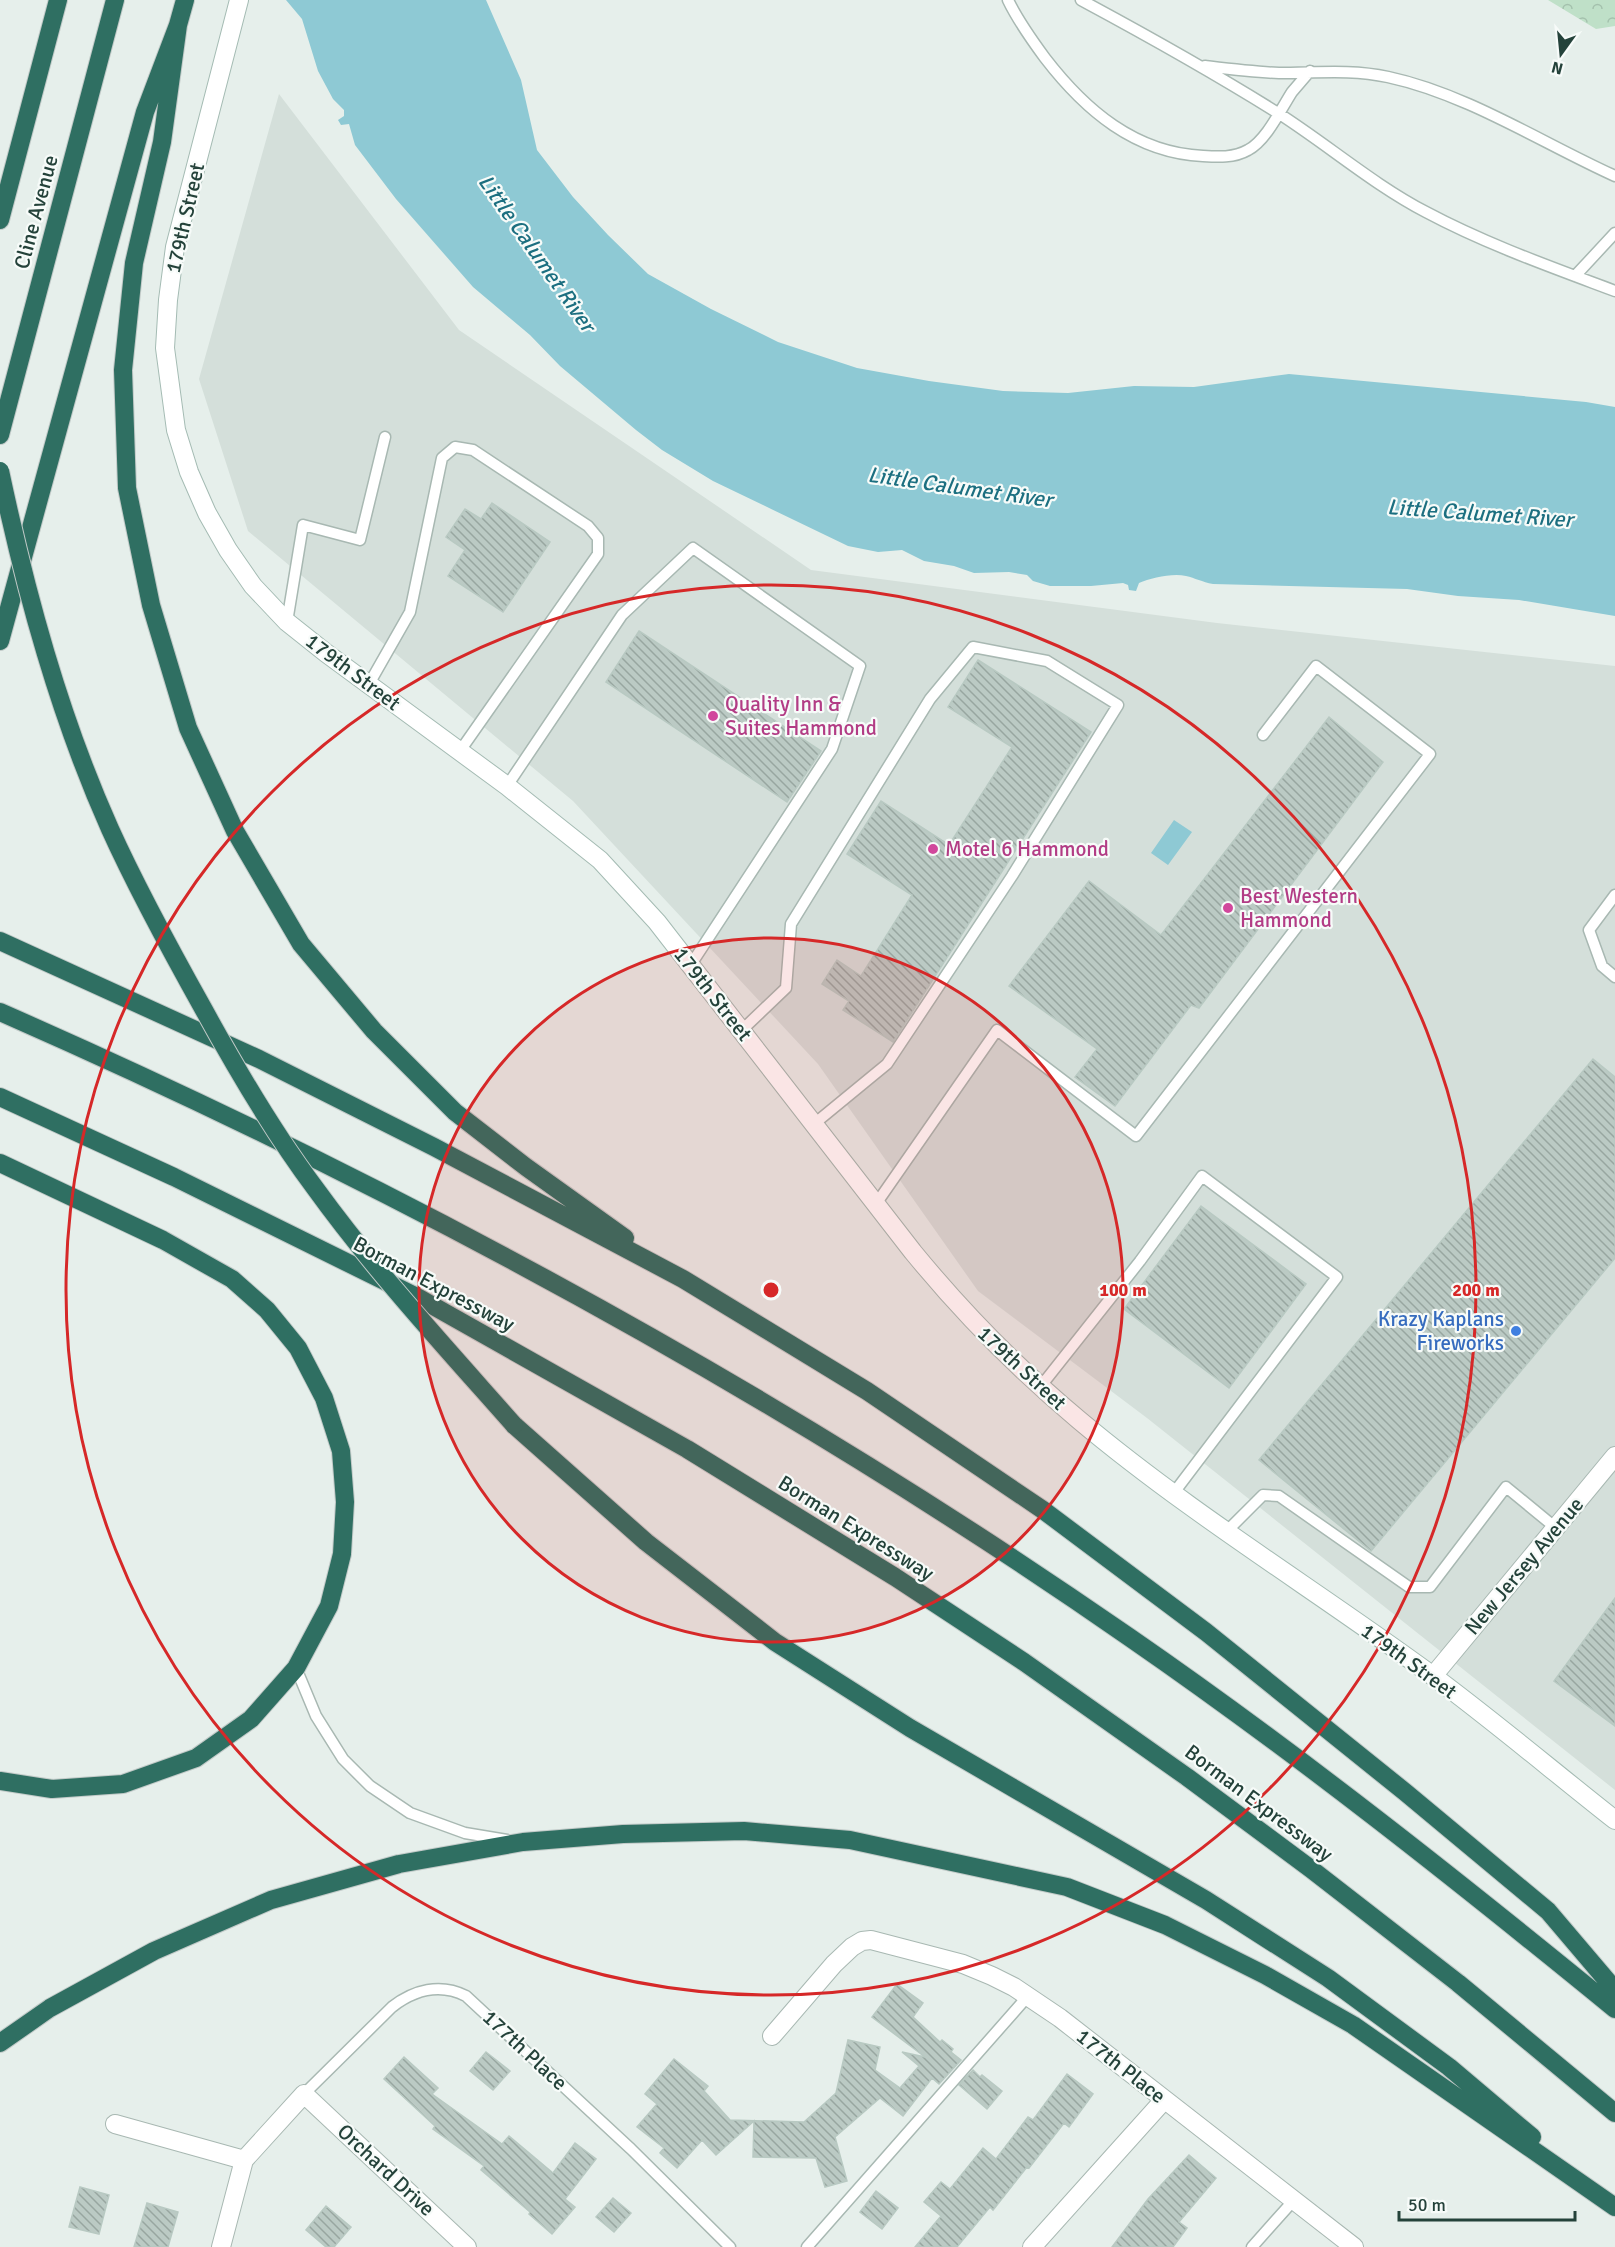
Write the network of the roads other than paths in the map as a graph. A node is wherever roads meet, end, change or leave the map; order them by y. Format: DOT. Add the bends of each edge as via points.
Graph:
graph roads {
  1 [pos="58,0"];
  2 [pos="115,0"];
  3 [pos="185,0"];
  4 [pos="239,0"];
  5 [pos="1008,0"];
  6 [pos="1081,0"];
  7 [pos="178,25"];
  8 [pos="1201,66"];
  9 [pos="1310,71"];
  10 [pos="1278,114"];
  11 [pos="1615,176"];
  12 [pos="0,220"];
  13 [pos="1615,234"];
  14 [pos="1575,276"];
  15 [pos="1615,291"];
  16 [pos="0,435"];
  17 [pos="384,437"];
  18 [pos="0,471"];
  19 [pos="287,622"];
  20 [pos="0,641"];
  21 [pos="369,684"];
  22 [pos="1263,735"];
  23 [pos="460,751"];
  24 [pos="507,786"];
  25 [pos="1615,895"];
  26 [pos="1,942"];
  27 [pos="690,966"];
  28 [pos="1615,977"];
  29 [pos="0,1012"];
  30 [pos="742,1030"];
  31 [pos="0,1097"];
  32 [pos="814,1124"];
  33 [pos="0,1163"];
  34 [pos="876,1204"];
  35 [pos="683,1279"];
  36 [pos="1041,1386"];
  37 [pos="1615,1456"];
  38 [pos="1173,1494"];
  39 [pos="1556,1528"];
  40 [pos="1226,1532"];
  41 [pos="296,1668"];
  42 [pos="1433,1676"];
  43 [pos="0,1781"];
  44 [pos="1615,1820"];
  45 [pos="523,1842"];
  46 [pos="1615,1990"];
  47 [pos="1028,1996"];
  48 [pos="1615,2009"];
  49 [pos="772,2036"];
  50 [pos="0,2043"];
  51 [pos="304,2094"];
  52 [pos="1164,2100"];
  53 [pos="1615,2113"];
  54 [pos="115,2124"];
  55 [pos="244,2160"];
  56 [pos="1294,2200"];
  57 [pos="1615,2207"];
  58 [pos="221,2247"];
  59 [pos="467,2247"];
  60 [pos="730,2247"];
  61 [pos="807,2247"];
  62 [pos="1032,2247"];
  63 [pos="1252,2247"];
  64 [pos="1354,2247"];
  1 -- 12 [label="highway, Cline Avenue"];
  2 -- 16 [label="highway, Cline Avenue"];
  3 -- 7 [label="highway"];
  4 -- 19 [label="street, 179th Street" via="175,247 165,348 176,430 207,513 253,586"];
  5 -- 10 [label="lane" via="1037,47 1083,102 1120,132 1150,146 1184,155 1232,156 1257,144"];
  6 -- 8 [label="lane"];
  7 -- 20 [label="highway" via="145,112"];
  7 -- 35 [label="highway" via="162,142 134,263 123,370 127,488 151,605 188,728 235,831 301,944 374,1031 455,1112"];
  8 -- 9 [label="lane" via="1260,72"];
  8 -- 10 [label="lane"];
  9 -- 10 [label="lane"];
  9 -- 11 [label="lane" via="1369,74 1429,89"];
  10 -- 14 [label="lane" via="1426,212"];
  13 -- 14 [label="lane"];
  14 -- 15 [label="lane"];
  17 -- 19 [label="lane" via="360,540 303,525"];
  18 -- 57 [label="highway, bridge" via="22,571 57,690 109,827 141,895 252,1096 315,1189 416,1314 514,1425 645,1542 775,1642 910,1728 1206,1899 1328,1978 1449,2067"];
  19 -- 21 [label="street, 179th Street"];
  21 -- 23 [label="street, 179th Street"];
  21 -- 23 [label="lane" via="410,612 442,458 455,447 473,450 588,526 598,538 598,554"];
  22 -- 34 [label="lane" via="1316,666 1430,754 1136,1136 997,1030"];
  23 -- 24 [label="street, 179th Street"];
  24 -- 27 [label="street, 179th Street" via="600,860 657,922"];
  24 -- 27 [label="lane" via="622,615 693,549 860,666 832,749"];
  25 -- 28 [label="lane" via="1589,930 1602,966"];
  26 -- 35 [label="highway" via="259,1059"];
  27 -- 30 [label="street, 179th Street"];
  29 -- 48 [label="highway" via="330,1166 551,1280 726,1380 936,1509 1128,1636 1307,1765"];
  30 -- 32 [label="street, 179th Street"];
  30 -- 32 [label="lane" via="786,988 791,924 930,699 973,648 1047,660 1118,705 1012,876 887,1064"];
  31 -- 53 [label="highway, Borman Expressway" via="174,1177 419,1298 687,1449 895,1577 1024,1662 1311,1869 1458,1983"];
  32 -- 34 [label="street, 179th Street"];
  33 -- 41 [label="highway" via="163,1240 232,1279 267,1310 298,1348 324,1398 341,1451 345,1502 342,1554 329,1606"];
  34 -- 36 [label="street, 179th Street" via="955,1303"];
  35 -- 46 [label="highway" via="867,1391 1043,1510 1206,1632 1548,1911"];
  36 -- 38 [label="street, 179th Street"];
  36 -- 38 [label="lane" via="1202,1176 1337,1276"];
  37 -- 39 [label="street, New Jersey Avenue"];
  38 -- 40 [label="street, 179th Street"];
  39 -- 40 [label="lane" via="1506,1487 1430,1587 1409,1587 1279,1496 1263,1495"];
  39 -- 42 [label="street, New Jersey Avenue"];
  40 -- 42 [label="street, 179th Street"];
  41 -- 43 [label="highway" via="251,1719 196,1758 123,1784 52,1789"];
  41 -- 45 [label="lane" via="321,1725 343,1759 370,1786 410,1813 465,1833"];
  42 -- 44 [label="street, 179th Street"];
  45 -- 50 [label="highway" via="399,1864 272,1900 154,1951 50,2007"];
  45 -- 57 [label="highway" via="623,1834 744,1831 850,1840 1067,1887 1165,1925 1353,2025"];
  47 -- 49 [label="street, 177th Place" via="963,1965 879,1941 862,1941 834,1964"];
  47 -- 52 [label="street, 177th Place"];
  47 -- 61 [label="lane"];
  51 -- 55 [label="street"];
  51 -- 59 [label="street, Orchard Drive"];
  51 -- 60 [label="lane, 177th Place" via="404,1998 429,1989 458,1992 631,2149"];
  52 -- 56 [label="street, 177th Place"];
  52 -- 62 [label="street"];
  54 -- 55 [label="street"];
  55 -- 58 [label="street"];
  56 -- 63 [label="lane"];
  56 -- 64 [label="street, 177th Place"];
}
